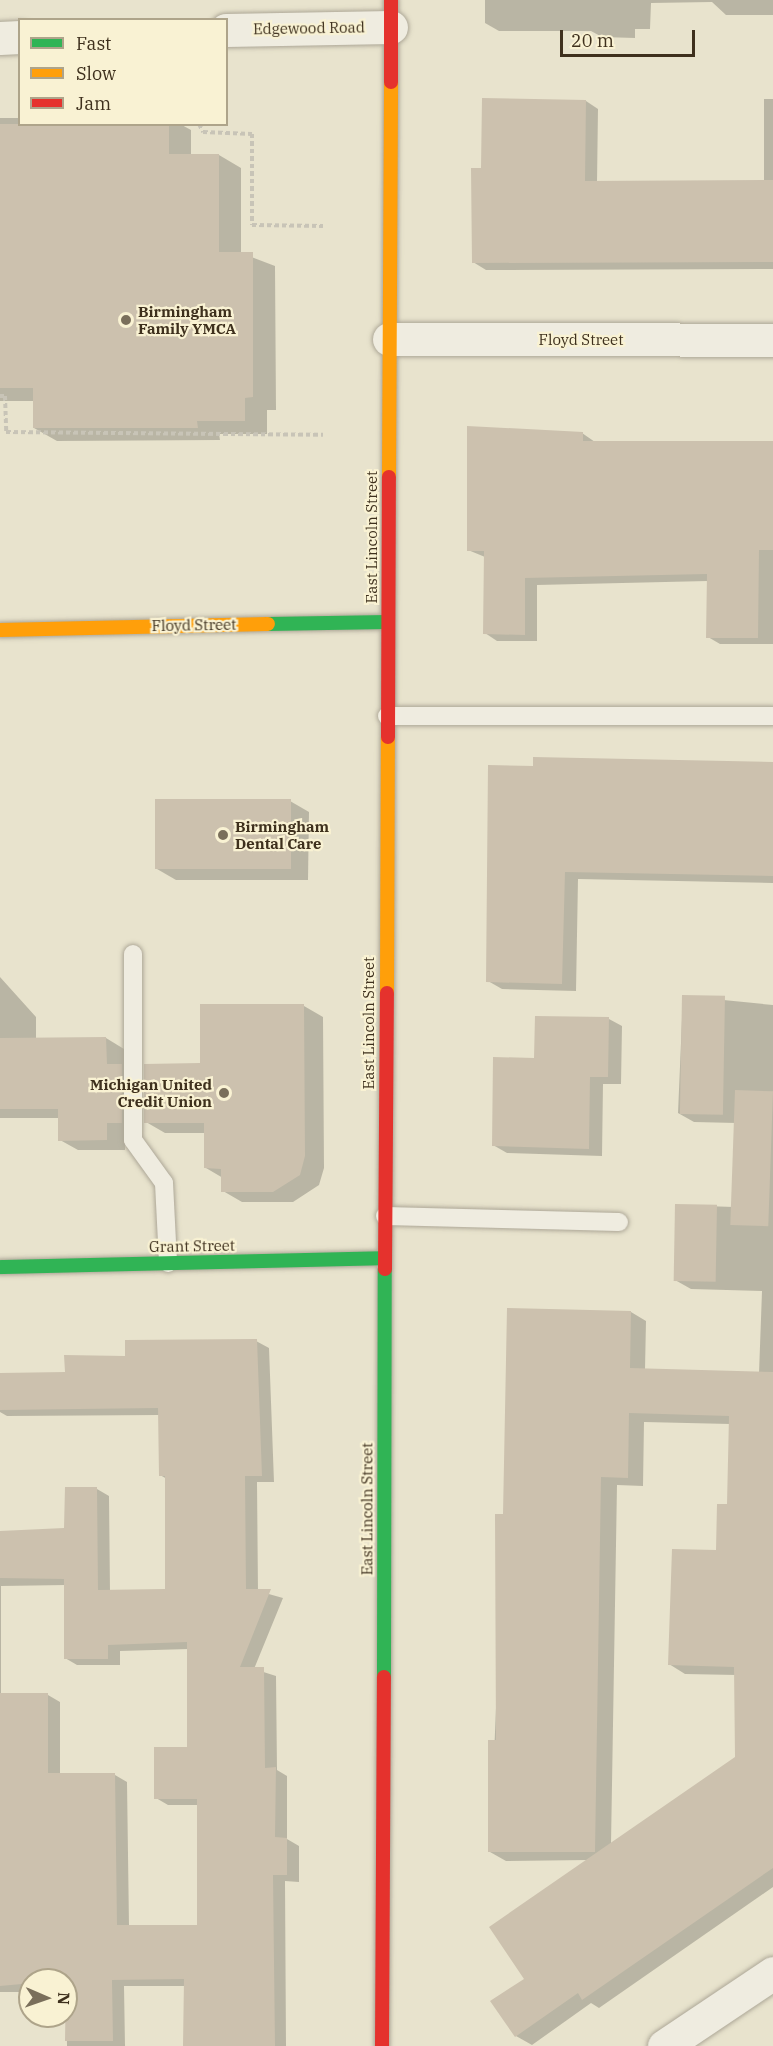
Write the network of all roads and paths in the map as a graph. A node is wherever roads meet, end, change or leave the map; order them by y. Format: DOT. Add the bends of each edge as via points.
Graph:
graph roads {
  1 [pos="391,14"];
  2 [pos="228,30"];
  3 [pos="18,37"];
  4 [pos="0,38"];
  5 [pos="200,126"];
  6 [pos="323,226"];
  7 [pos="389,339"];
  8 [pos="773,340"];
  9 [pos="0,396"];
  10 [pos="323,435"];
  11 [pos="388,622"];
  12 [pos="0,630"];
  13 [pos="387,716"];
  14 [pos="773,716"];
  15 [pos="133,954"];
  16 [pos="385,1216"];
  17 [pos="619,1222"];
  18 [pos="385,1258"];
  19 [pos="168,1263"];
  20 [pos="0,1267"];
  21 [pos="773,1973"];
  22 [pos="382,2046"];
  23 [pos="664,2046"];
  1 -- 2 [label="street, Edgewood Road"];
  1 -- 7 [label="street, East Lincoln Street"];
  3 -- 4 [label="street"];
  5 -- 6 [label="path" via="203,132 252,134 252,225"];
  7 -- 8 [label="street, Floyd Street"];
  7 -- 11 [label="street, East Lincoln Street"];
  9 -- 10 [label="path" via="5,396 6,432"];
  11 -- 12 [label="street, Floyd Street"];
  11 -- 13 [label="street, East Lincoln Street"];
  13 -- 14 [label="lane"];
  13 -- 16 [label="street, East Lincoln Street"];
  15 -- 19 [label="lane" via="133,1140 164,1183"];
  16 -- 17 [label="lane"];
  16 -- 18 [label="street, East Lincoln Street"];
  18 -- 19 [label="street, Grant Street"];
  18 -- 22 [label="street, East Lincoln Street"];
  19 -- 20 [label="street, Grant Street"];
  21 -- 23 [label="street"];
}
